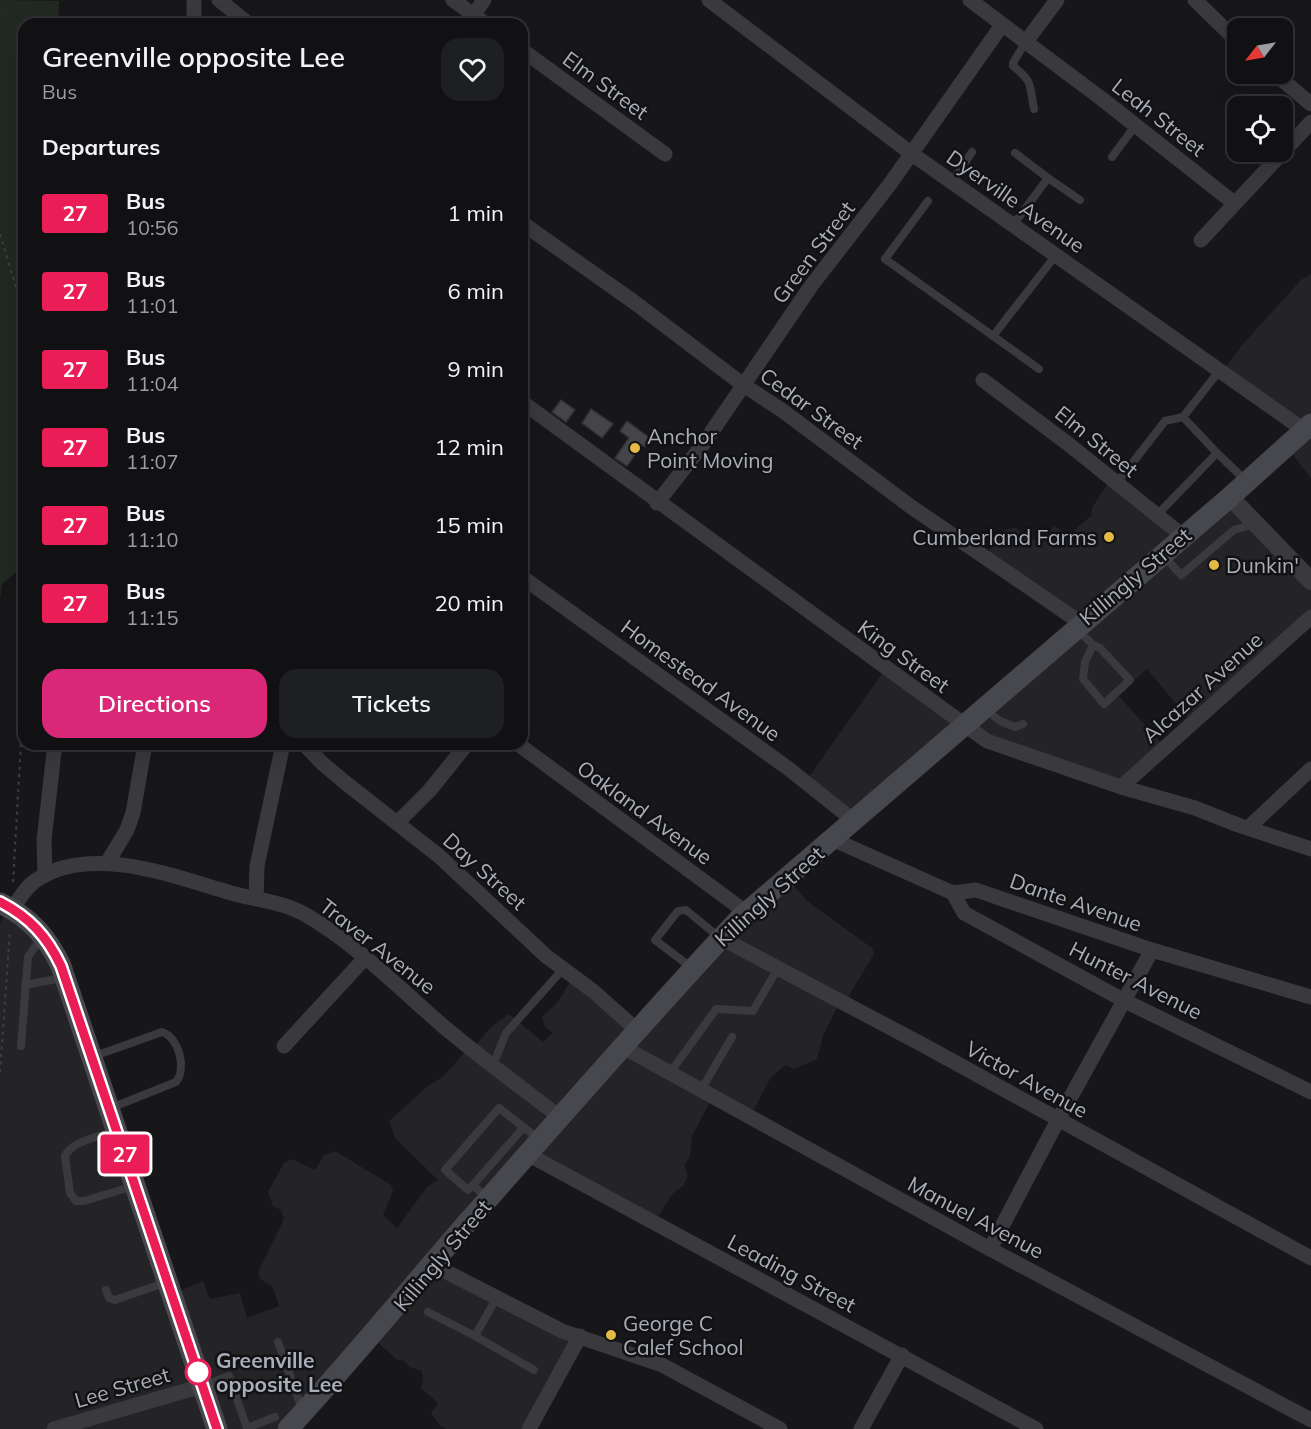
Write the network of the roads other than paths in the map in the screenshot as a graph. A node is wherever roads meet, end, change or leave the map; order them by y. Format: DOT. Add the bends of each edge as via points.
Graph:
graph roads {
  1 [pos="194,0"];
  2 [pos="219,0"];
  3 [pos="453,0"];
  4 [pos="484,0"];
  5 [pos="709,0"];
  6 [pos="970,0"];
  7 [pos="1057,0"];
  8 [pos="1195,0"];
  9 [pos="194,18"];
  10 [pos="242,18"];
  11 [pos="473,18"];
  12 [pos="477,18"];
  13 [pos="1002,25"];
  14 [pos="1227,31"];
  15 [pos="1025,43"];
  16 [pos="528,54"];
  17 [pos="1287,84"];
  18 [pos="1311,104"];
  19 [pos="1034,109"];
  20 [pos="1311,122"];
  21 [pos="1136,126"];
  22 [pos="972,152"];
  23 [pos="1014,153"];
  24 [pos="665,154"];
  25 [pos="912,154"];
  26 [pos="1112,157"];
  27 [pos="1048,178"];
  28 [pos="952,182"];
  29 [pos="1080,200"];
  30 [pos="928,201"];
  31 [pos="1234,203"];
  32 [pos="1013,225"];
  33 [pos="528,228"];
  34 [pos="1201,240"];
  35 [pos="1056,255"];
  36 [pos="993,336"];
  37 [pos="1039,369"];
  38 [pos="1220,370"];
  39 [pos="983,380"];
  40 [pos="742,384"];
  41 [pos="528,406"];
  42 [pos="1183,417"];
  43 [pos="1308,427"];
  44 [pos="1217,453"];
  45 [pos="1246,482"];
  46 [pos="1116,484"];
  47 [pos="1230,497"];
  48 [pos="657,503"];
  49 [pos="1157,515"];
  50 [pos="1255,523"];
  51 [pos="1183,536"];
  52 [pos="1162,554"];
  53 [pos="528,581"];
  54 [pos="1311,581"];
  55 [pos="1311,617"];
  56 [pos="1078,625"];
  57 [pos="1093,645"];
  58 [pos="983,708"];
  59 [pos="1023,724"];
  60 [pos="963,726"];
  61 [pos="54,750"];
  62 [pos="144,750"];
  63 [pos="283,750"];
  64 [pos="310,750"];
  65 [pos="462,750"];
  66 [pos="526,750"];
  67 [pos="1311,770"];
  68 [pos="1121,787"];
  69 [pos="853,820"];
  70 [pos="398,823"];
  71 [pos="1248,828"];
  72 [pos="832,839"];
  73 [pos="1311,849"];
  74 [pos="107,863"];
  75 [pos="45,875"];
  76 [pos="953,893"];
  77 [pos="256,899"];
  78 [pos="6,906"];
  79 [pos="747,913"];
  80 [pos="43,934"];
  81 [pos="721,938"];
  82 [pos="1152,950"];
  83 [pos="364,958"];
  84 [pos="778,968"];
  85 [pos="563,969"];
  86 [pos="693,969"];
  87 [pos="65,978"];
  88 [pos="26,986"];
  89 [pos="1311,997"];
  90 [pos="1125,1001"];
  91 [pos="638,1031"];
  92 [pos="732,1037"];
  93 [pos="21,1046"];
  94 [pos="284,1046"];
  95 [pos="623,1047"];
  96 [pos="92,1057"];
  97 [pos="493,1065"];
  98 [pos="670,1073"];
  99 [pos="701,1090"];
  100 [pos="1311,1092"];
  101 [pos="110,1108"];
  102 [pos="561,1118"];
  103 [pos="1058,1119"];
  104 [pos="524,1127"];
  105 [pos="117,1131"];
  106 [pos="535,1148"];
  107 [pos="136,1185"];
  108 [pos="472,1185"];
  109 [pos="489,1200"];
  110 [pos="990,1249"];
  111 [pos="1311,1258"];
  112 [pos="434,1265"];
  113 [pos="168,1281"];
  114 [pos="106,1290"];
  115 [pos="497,1296"];
  116 [pos="428,1312"];
  117 [pos="475,1336"];
  118 [pos="580,1336"];
  119 [pos="278,1342"];
  120 [pos="902,1355"];
  121 [pos="534,1370"];
  122 [pos="202,1386"];
  123 [pos="303,1413"];
  124 [pos="1311,1420"];
  125 [pos="281,1423"];
  126 [pos="219,1427"];
  127 [pos="54,1429"];
  128 [pos="530,1429"];
  129 [pos="780,1429"];
  130 [pos="861,1429"];
  131 [pos="1036,1429"];
  1 -- 9 [label="street"];
  2 -- 10 [label="street"];
  3 -- 11 [label="street"];
  4 -- 12 [label="street"];
  5 -- 25 [label="street, Dyerville Avenue"];
  6 -- 13 [label="street, Leah Street"];
  7 -- 15 [label="street"];
  8 -- 14 [label="street"];
  13 -- 15 [label="street, Leah Street"];
  13 -- 25 [label="street, Green Street"];
  15 -- 19 [label="lane" via="1013,66 1028,78"];
  15 -- 21 [label="street, Leah Street"];
  16 -- 24 [label="street, Elm Street"];
  17 -- 18 [label="street"];
  20 -- 31 [label="street"];
  21 -- 26 [label="lane"];
  21 -- 31 [label="street, Leah Street"];
  22 -- 28 [label="lane"];
  23 -- 27 [label="lane"];
  25 -- 28 [label="street, Dyerville Avenue"];
  25 -- 40 [label="street, Green Street"];
  27 -- 29 [label="lane"];
  27 -- 32 [label="lane"];
  28 -- 32 [label="street, Dyerville Avenue"];
  30 -- 36 [label="lane" via="885,259"];
  31 -- 34 [label="street"];
  32 -- 35 [label="street, Dyerville Avenue"];
  33 -- 40 [label="street, Cedar Street"];
  35 -- 36 [label="lane"];
  35 -- 38 [label="street, Dyerville Avenue"];
  36 -- 37 [label="lane"];
  38 -- 42 [label="lane"];
  38 -- 43 [label="street, Dyerville Avenue"];
  39 -- 46 [label="street, Elm Street"];
  40 -- 48 [label="street, Green Street"];
  40 -- 56 [label="street, Cedar Street"];
  41 -- 48 [label="street, King Street"];
  42 -- 44 [label="lane"];
  42 -- 46 [label="lane" via="1165,421"];
  43 -- 45 [label="main road, Killingly Street"];
  44 -- 45 [label="lane"];
  44 -- 49 [label="lane"];
  45 -- 47 [label="main road, Killingly Street"];
  46 -- 49 [label="street, Elm Street"];
  47 -- 50 [label="street"];
  47 -- 51 [label="main road, Killingly Street"];
  48 -- 60 [label="street, King Street"];
  49 -- 51 [label="street, Elm Street"];
  50 -- 52 [label="lane" via="1234,530 1181,575"];
  50 -- 54 [label="street"];
  51 -- 52 [label="main road, Killingly Street"];
  52 -- 56 [label="main road, Killingly Street"];
  53 -- 69 [label="street, Homestead Avenue"];
  55 -- 68 [label="street, Alcazar Avenue"];
  56 -- 57 [label="lane"];
  56 -- 58 [label="main road, Killingly Street"];
  57 -- 57 [label="lane" via="1130,680 1104,704 1083,678"];
  58 -- 59 [label="lane" via="1000,721 1015,726"];
  58 -- 60 [label="main road, Killingly Street"];
  60 -- 68 [label="street, King Street" via="987,741"];
  60 -- 69 [label="main road, Killingly Street"];
  61 -- 75 [label="street" via="44,840"];
  62 -- 74 [label="street" via="134,813"];
  63 -- 77 [label="street" via="257,866"];
  64 -- 70 [label="street, Day Street"];
  65 -- 70 [label="street"];
  66 -- 79 [label="street, Oakland Avenue"];
  67 -- 71 [label="street"];
  68 -- 71 [label="street, King Street"];
  69 -- 72 [label="main road, Killingly Street"];
  70 -- 85 [label="street, Day Street"];
  71 -- 73 [label="street, King Street"];
  72 -- 76 [label="street, Dante Avenue"];
  72 -- 79 [label="main road, Killingly Street"];
  74 -- 75 [label="street, Traver Avenue"];
  74 -- 77 [label="street, Traver Avenue" via="128,864"];
  75 -- 78 [label="street, Traver Avenue"];
  76 -- 82 [label="street, Dante Avenue" via="976,890"];
  76 -- 90 [label="street, Hunter Avenue" via="964,913"];
  77 -- 83 [label="street, Traver Avenue" via="304,914"];
  78 -- 80 [label="main road"];
  79 -- 81 [label="main road, Killingly Street"];
  80 -- 87 [label="main road"];
  80 -- 88 [label="lane" via="28,957"];
  81 -- 84 [label="street, Victor Avenue"];
  81 -- 86 [label="main road, Killingly Street"];
  81 -- 86 [label="lane" via="686,910 678,911 655,940"];
  82 -- 89 [label="street, Dante Avenue"];
  82 -- 90 [label="street"];
  83 -- 94 [label="street"];
  83 -- 97 [label="street, Traver Avenue"];
  84 -- 98 [label="lane" via="753,1011 716,1009"];
  84 -- 103 [label="street, Victor Avenue"];
  85 -- 91 [label="street, Day Street"];
  85 -- 97 [label="lane" via="506,1033"];
  86 -- 91 [label="main road, Killingly Street"];
  87 -- 88 [label="lane"];
  87 -- 96 [label="main road"];
  88 -- 93 [label="lane"];
  90 -- 100 [label="street, Hunter Avenue"];
  90 -- 103 [label="street"];
  91 -- 95 [label="main road, Killingly Street"];
  92 -- 99 [label="lane"];
  95 -- 98 [label="street, Manuel Avenue"];
  95 -- 102 [label="main road, Killingly Street"];
  96 -- 101 [label="main road"];
  96 -- 101 [label="lane" via="162,1032 174,1041 181,1077"];
  97 -- 102 [label="street, Traver Avenue"];
  98 -- 99 [label="street, Manuel Avenue"];
  99 -- 110 [label="street, Manuel Avenue"];
  101 -- 105 [label="main road"];
  102 -- 106 [label="main road, Killingly Street"];
  103 -- 110 [label="street"];
  103 -- 111 [label="street, Victor Avenue"];
  104 -- 106 [label="lane"];
  104 -- 108 [label="lane"];
  104 -- 108 [label="lane" via="499,1108 445,1170 468,1190"];
  105 -- 107 [label="main road"];
  105 -- 107 [label="lane" via="67,1151 70,1193 76,1201 84,1202"];
  106 -- 109 [label="main road, Killingly Street"];
  106 -- 120 [label="street, Leading Street"];
  107 -- 113 [label="main road"];
  108 -- 109 [label="lane"];
  109 -- 112 [label="main road, Killingly Street"];
  110 -- 124 [label="street, Manuel Avenue"];
  112 -- 115 [label="street"];
  112 -- 123 [label="main road, Killingly Street"];
  113 -- 114 [label="lane" via="115,1300 109,1298"];
  113 -- 122 [label="main road"];
  115 -- 117 [label="lane"];
  115 -- 118 [label="street" via="562,1331"];
  116 -- 117 [label="lane"];
  117 -- 121 [label="lane"];
  118 -- 128 [label="street"];
  118 -- 129 [label="street" via="662,1365"];
  119 -- 123 [label="lane"];
  120 -- 130 [label="street"];
  120 -- 131 [label="street, Leading Street"];
  122 -- 125 [label="lane" via="229,1376 247,1428"];
  122 -- 126 [label="main road"];
  122 -- 127 [label="street, Lee Street"];
  123 -- 125 [label="main road, Killingly Street"];
}
